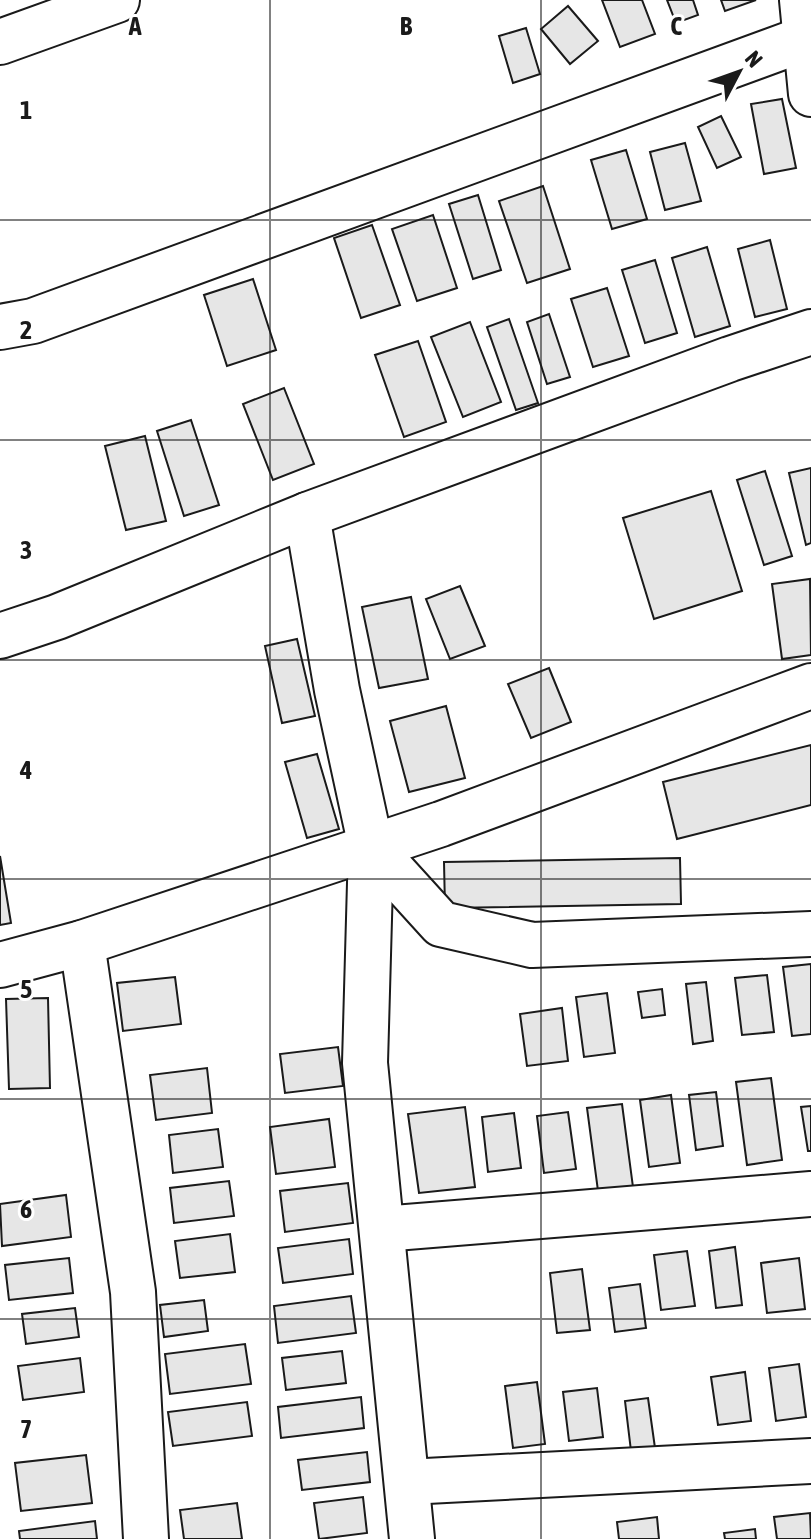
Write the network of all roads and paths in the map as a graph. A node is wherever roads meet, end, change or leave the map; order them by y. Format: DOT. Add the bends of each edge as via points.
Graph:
graph roads {
  1 [pos="117,0"];
  2 [pos="803,20"];
  3 [pos="0,42"];
  4 [pos="811,94"];
  5 [pos="0,327"];
  6 [pos="811,332"];
  7 [pos="307,515"];
  8 [pos="0,636"];
  9 [pos="811,686"];
  10 [pos="371,847"];
  11 [pos="811,934"];
  12 [pos="82,943"];
  13 [pos="0,965"];
  14 [pos="811,1194"];
  15 [pos="382,1229"];
  16 [pos="811,1461"];
  17 [pos="407,1482"];
  18 [pos="146,1539"];
  19 [pos="412,1539"];
  1 -- 3 [label="street"];
  2 -- 4 [label="street"];
  2 -- 5 [label="street" via="33,321"];
  6 -- 7 [label="street"];
  7 -- 8 [label="street"];
  7 -- 10 [label="street"];
  9 -- 10 [label="street"];
  10 -- 11 [label="street" via="441,924 532,945"];
  10 -- 12 [label="street"];
  10 -- 15 [label="street" via="365,1063"];
  12 -- 13 [label="street"];
  12 -- 18 [label="street" via="133,1292"];
  14 -- 15 [label="street"];
  15 -- 17 [label="street"];
  16 -- 17 [label="street"];
  17 -- 19 [label="street"];
}
